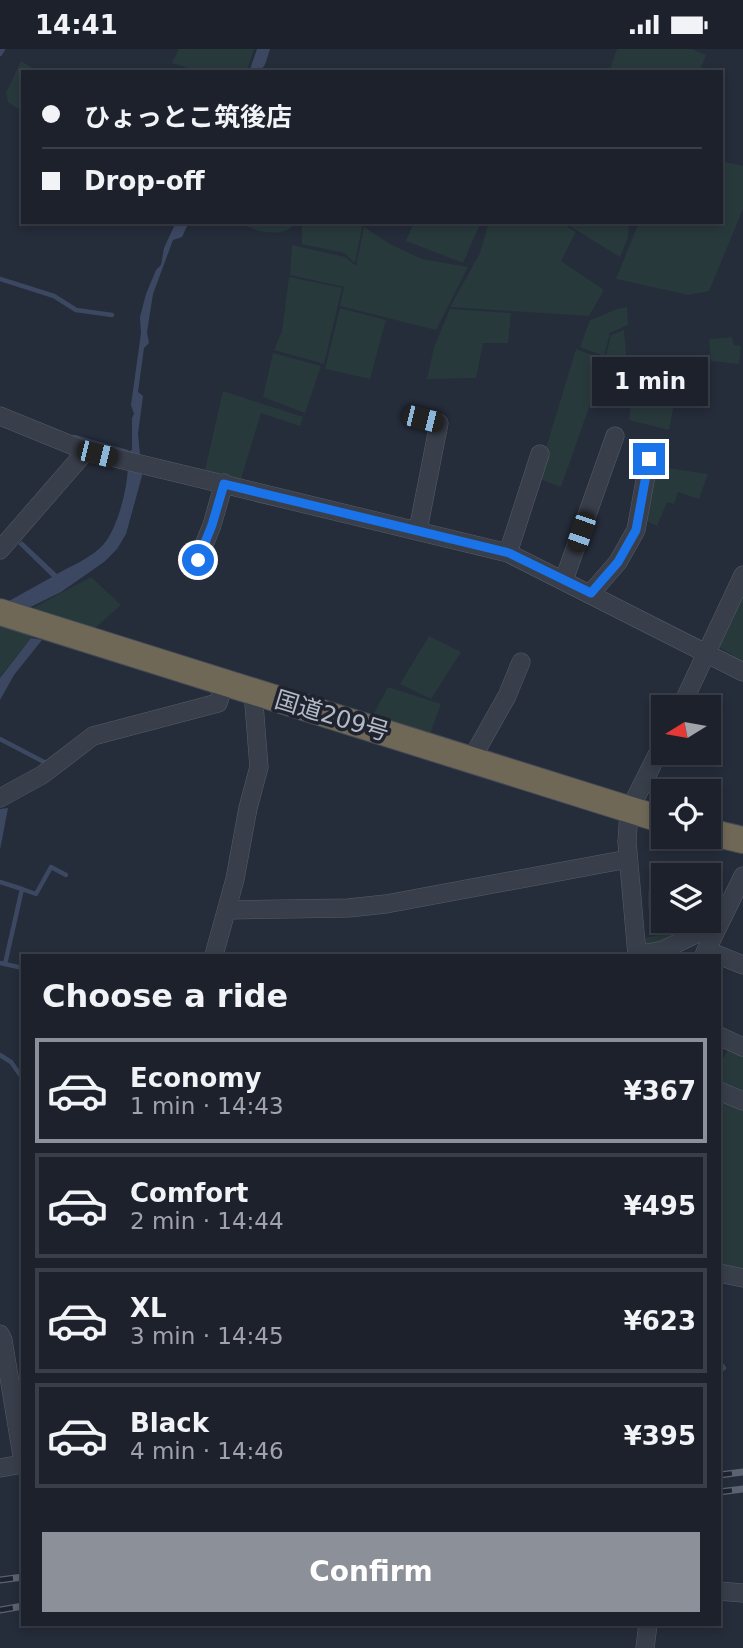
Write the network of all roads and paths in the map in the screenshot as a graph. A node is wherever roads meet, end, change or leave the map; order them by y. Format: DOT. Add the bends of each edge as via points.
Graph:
graph roads {
  1 [pos="0,416"];
  2 [pos="423,419"];
  3 [pos="615,436"];
  4 [pos="86,451"];
  5 [pos="540,454"];
  6 [pos="649,459"];
  7 [pos="224,484"];
  8 [pos="418,530"];
  9 [pos="0,550"];
  10 [pos="509,553"];
  11 [pos="198,560"];
  12 [pos="743,575"];
  13 [pos="564,580"];
  14 [pos="591,593"];
  15 [pos="0,612"];
  16 [pos="708,652"];
  17 [pos="521,663"];
  18 [pos="743,672"];
  19 [pos="225,683"];
  20 [pos="253,692"];
  21 [pos="687,695"];
  22 [pos="471,760"];
  23 [pos="652,765"];
  24 [pos="0,798"];
  25 [pos="629,811"];
  26 [pos="651,817"];
  27 [pos="721,835"];
  28 [pos="743,840"];
  29 [pos="628,859"];
  30 [pos="743,876"];
  31 [pos="228,910"];
  32 [pos="721,919"];
  33 [pos="698,933"];
  34 [pos="714,933"];
  35 [pos="705,953"];
  36 [pos="214,954"];
  37 [pos="637,954"];
  38 [pos="642,954"];
  39 [pos="721,958"];
  40 [pos="743,964"];
  41 [pos="721,1037"];
  42 [pos="743,1047"];
  43 [pos="721,1092"];
  44 [pos="743,1101"];
  45 [pos="721,1273"];
  46 [pos="743,1278"];
  47 [pos="0,1334"];
  48 [pos="6,1393"];
  49 [pos="21,1455"];
  50 [pos="21,1463"];
  51 [pos="0,1468"];
  52 [pos="721,1591"];
  53 [pos="743,1593"];
  54 [pos="648,1626"];
  55 [pos="645,1648"];
  1 -- 4 [label="street"];
  2 -- 8 [label="street" via="439,423"];
  3 -- 13 [label="street"];
  4 -- 7 [label="street"];
  4 -- 9 [label="street"];
  5 -- 10 [label="street"];
  6 -- 14 [label="street" via="636,530 618,562"];
  7 -- 8 [label="street"];
  7 -- 11 [label="street"];
  8 -- 10 [label="street"];
  10 -- 13 [label="street"];
  12 -- 16 [label="street"];
  13 -- 14 [label="street"];
  14 -- 16 [label="street"];
  15 -- 19 [label="highway, 国道209号"];
  16 -- 18 [label="street"];
  16 -- 21 [label="street"];
  17 -- 22 [label="street"];
  19 -- 20 [label="highway, 国道209号"];
  19 -- 24 [label="street" via="218,703 93,736 42,775"];
  20 -- 22 [label="highway, 国道209号"];
  20 -- 31 [label="street" via="259,767"];
  22 -- 25 [label="highway, 国道209号"];
  23 -- 25 [label="street"];
  25 -- 26 [label="highway, 国道209号"];
  25 -- 29 [label="street"];
  27 -- 28 [label="highway"];
  29 -- 31 [label="street" via="386,904"];
  29 -- 37 [label="street"];
  30 -- 32 [label="street"];
  31 -- 36 [label="street"];
  33 -- 38 [label="street" via="663,950"];
  34 -- 35 [label="street"];
  39 -- 40 [label="street"];
  41 -- 42 [label="street"];
  43 -- 44 [label="street"];
  45 -- 46 [label="street"];
  47 -- 48 [label="street"];
  48 -- 49 [label="street"];
  50 -- 51 [label="street"];
  52 -- 53 [label="street"];
  54 -- 55 [label="street"];
}
